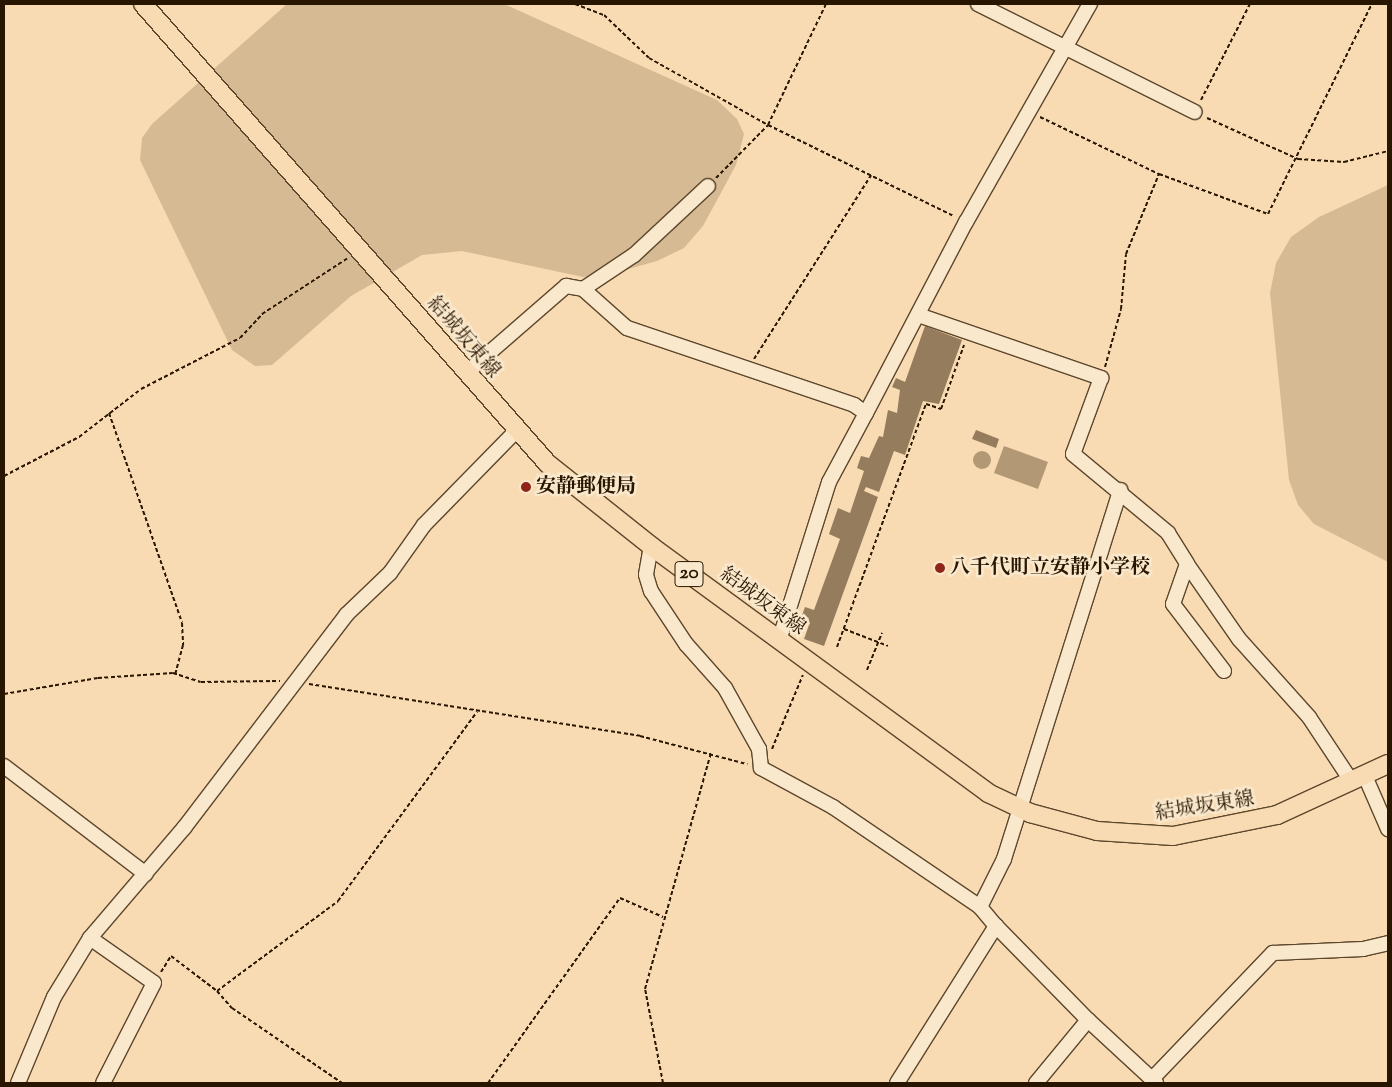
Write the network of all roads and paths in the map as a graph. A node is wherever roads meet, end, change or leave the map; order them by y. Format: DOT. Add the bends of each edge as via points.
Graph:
graph roads {
  1 [pos="143,4"];
  2 [pos="575,4"];
  3 [pos="826,4"];
  4 [pos="978,4"];
  5 [pos="1090,4"];
  6 [pos="1250,4"];
  7 [pos="1372,4"];
  8 [pos="1067,46"];
  9 [pos="1029,112"];
  10 [pos="1195,112"];
  11 [pos="768,125"];
  12 [pos="1388,151"];
  13 [pos="1298,159"];
  14 [pos="1159,174"];
  15 [pos="871,175"];
  16 [pos="708,186"];
  17 [pos="966,222"];
  18 [pos="359,251"];
  19 [pos="583,289"];
  20 [pos="918,315"];
  21 [pos="965,343"];
  22 [pos="747,369"];
  23 [pos="466,373"];
  24 [pos="1101,378"];
  25 [pos="109,413"];
  26 [pos="866,413"];
  27 [pos="516,431"];
  28 [pos="4,476"];
  29 [pos="1120,490"];
  30 [pos="651,546"];
  31 [pos="1187,564"];
  32 [pos="844,629"];
  33 [pos="882,633"];
  34 [pos="779,641"];
  35 [pos="879,642"];
  36 [pos="888,646"];
  37 [pos="838,648"];
  38 [pos="808,662"];
  39 [pos="867,670"];
  40 [pos="1224,671"];
  41 [pos="175,674"];
  42 [pos="293,681"];
  43 [pos="4,694"];
  44 [pos="477,712"];
  45 [pos="711,752"];
  46 [pos="1388,764"];
  47 [pos="4,766"];
  48 [pos="762,769"];
  49 [pos="1358,779"];
  50 [pos="1018,808"];
  51 [pos="1388,829"];
  52 [pos="146,874"];
  53 [pos="980,907"];
  54 [pos="663,917"];
  55 [pos="996,926"];
  56 [pos="90,938"];
  57 [pos="1388,943"];
  58 [pos="154,982"];
  59 [pos="217,991"];
  60 [pos="1088,1020"];
  61 [pos="1154,1081"];
  62 [pos="18,1083"];
  63 [pos="103,1083"];
  64 [pos="342,1083"];
  65 [pos="488,1083"];
  66 [pos="663,1083"];
  67 [pos="897,1083"];
  68 [pos="1036,1083"];
  1 -- 18 [label="main road, 結城坂東線 / 20"];
  2 -- 11 [label="path" via="604,15 643,54"];
  3 -- 11 [label="path"];
  4 -- 8 [label="street"];
  5 -- 8 [label="street"];
  6 -- 10 [label="path"];
  7 -- 13 [label="path"];
  8 -- 9 [label="street"];
  8 -- 10 [label="street"];
  9 -- 14 [label="path"];
  9 -- 17 [label="street"];
  10 -- 13 [label="path"];
  11 -- 15 [label="path"];
  11 -- 16 [label="path"];
  12 -- 13 [label="path" via="1344,162"];
  13 -- 14 [label="path" via="1268,214"];
  14 -- 24 [label="path" via="1126,254 1121,308"];
  15 -- 17 [label="path"];
  15 -- 22 [label="path"];
  16 -- 19 [label="street" via="634,255"];
  17 -- 20 [label="street"];
  18 -- 23 [label="main road, 結城坂東線 / 20"];
  18 -- 25 [label="path" via="262,314 240,338 141,388"];
  19 -- 22 [label="street" via="627,328"];
  19 -- 23 [label="street" via="566,286"];
  20 -- 24 [label="street"];
  20 -- 26 [label="street"];
  21 -- 32 [label="path" via="941,409 926,404"];
  22 -- 26 [label="street" via="854,405"];
  23 -- 27 [label="main road, 結城坂東線 / 20"];
  24 -- 29 [label="street" via="1072,454"];
  25 -- 28 [label="path" via="79,437"];
  25 -- 41 [label="path" via="182,624 183,646"];
  26 -- 34 [label="street" via="829,482"];
  27 -- 30 [label="main road, 結城坂東線 / 20" via="575,487"];
  27 -- 42 [label="street" via="424,525 390,573 346,615"];
  29 -- 31 [label="street" via="1168,533"];
  29 -- 50 [label="street"];
  30 -- 34 [label="main road, 結城坂東線 / 20"];
  30 -- 48 [label="street" via="646,575 650,591 686,644 725,688 759,749"];
  31 -- 40 [label="street" via="1173,604"];
  31 -- 49 [label="street" via="1239,639 1309,717"];
  32 -- 35 [label="path"];
  32 -- 37 [label="path"];
  33 -- 35 [label="path"];
  34 -- 38 [label="main road, 結城坂東線 / 20"];
  35 -- 36 [label="path"];
  35 -- 39 [label="path"];
  38 -- 48 [label="path"];
  38 -- 50 [label="main road, 結城坂東線 / 20" via="956,773"];
  41 -- 42 [label="path" via="201,682"];
  41 -- 43 [label="path" via="98,678"];
  42 -- 44 [label="path"];
  42 -- 52 [label="street"];
  44 -- 45 [label="path" via="640,736"];
  44 -- 59 [label="path" via="338,901"];
  45 -- 48 [label="path"];
  45 -- 54 [label="path"];
  46 -- 49 [label="main road, 結城坂東線 / 20"];
  47 -- 52 [label="street"];
  48 -- 53 [label="street" via="833,807"];
  49 -- 50 [label="main road, 結城坂東線 / 20" via="1277,815 1173,836 1097,831"];
  49 -- 51 [label="street"];
  50 -- 53 [label="street" via="1004,858"];
  52 -- 56 [label="street"];
  53 -- 55 [label="street"];
  54 -- 65 [label="path" via="620,898"];
  54 -- 66 [label="path" via="646,989"];
  55 -- 60 [label="street"];
  55 -- 67 [label="street"];
  56 -- 58 [label="street"];
  56 -- 62 [label="street" via="54,997"];
  57 -- 61 [label="street" via="1362,949 1273,953"];
  58 -- 59 [label="path" via="172,956"];
  58 -- 63 [label="street"];
  59 -- 64 [label="path" via="232,1008"];
  60 -- 61 [label="street"];
  60 -- 68 [label="street"];
}
